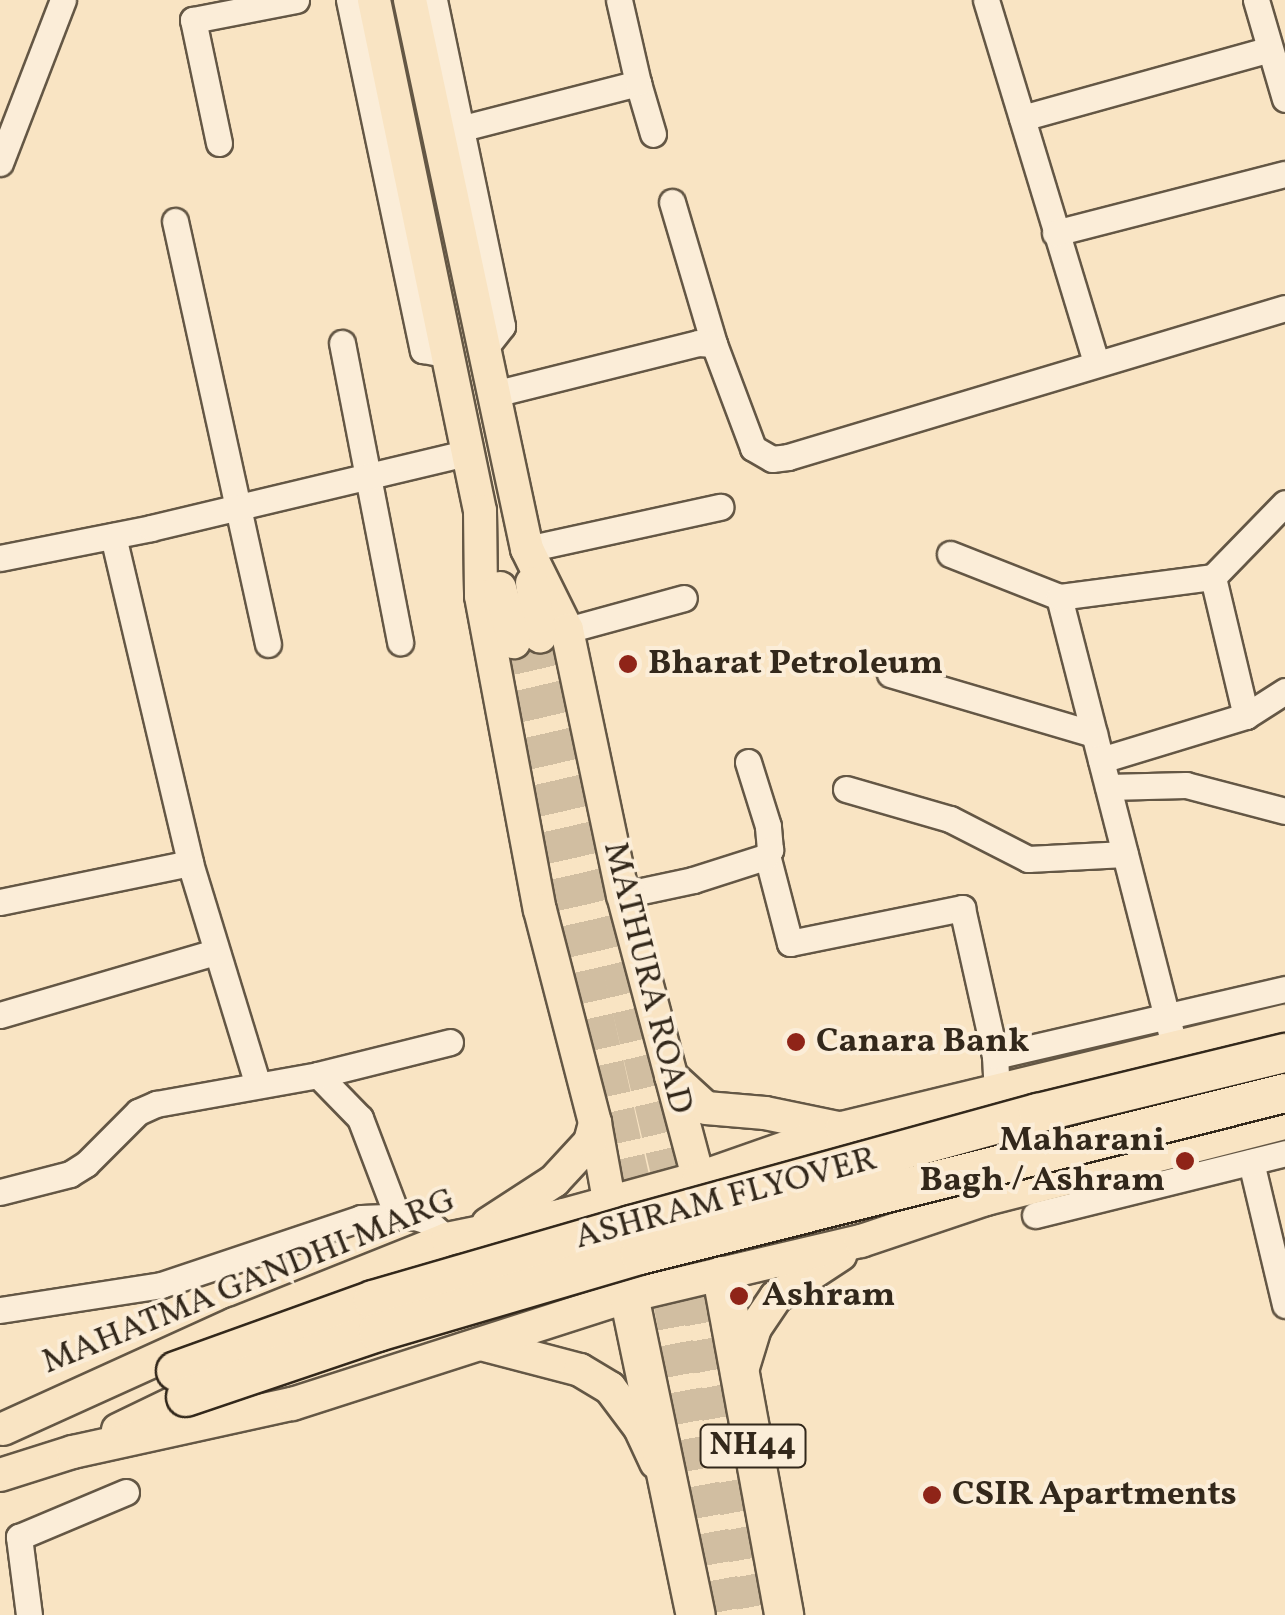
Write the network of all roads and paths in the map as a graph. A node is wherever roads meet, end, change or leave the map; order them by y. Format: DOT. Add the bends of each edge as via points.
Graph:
graph roads {
  1 [pos="63,0"];
  2 [pos="296,0"];
  3 [pos="349,0"];
  4 [pos="374,0"];
  5 [pos="410,0"];
  6 [pos="434,0"];
  7 [pos="619,0"];
  8 [pos="986,0"];
  9 [pos="1256,0"];
  10 [pos="1270,49"];
  11 [pos="638,84"];
  12 [pos="1285,99"];
  13 [pos="1022,118"];
  14 [pos="463,128"];
  15 [pos="653,134"];
  16 [pos="219,144"];
  17 [pos="0,163"];
  18 [pos="1285,174"];
  19 [pos="672,202"];
  20 [pos="174,221"];
  21 [pos="1055,233"];
  22 [pos="1285,308"];
  23 [pos="481,334"];
  24 [pos="442,340"];
  25 [pos="342,342"];
  26 [pos="714,344"];
  27 [pos="1096,363"];
  28 [pos="494,394"];
  29 [pos="465,453"];
  30 [pos="364,476"];
  31 [pos="1285,503"];
  32 [pos="238,505"];
  33 [pos="720,506"];
  34 [pos="480,511"];
  35 [pos="113,536"];
  36 [pos="528,548"];
  37 [pos="950,554"];
  38 [pos="0,558"];
  39 [pos="1213,577"];
  40 [pos="1059,597"];
  41 [pos="684,598"];
  42 [pos="540,636"];
  43 [pos="400,642"];
  44 [pos="268,644"];
  45 [pos="890,674"];
  46 [pos="1285,691"];
  47 [pos="1246,716"];
  48 [pos="1094,734"];
  49 [pos="1101,760"];
  50 [pos="748,762"];
  51 [pos="1108,788"];
  52 [pos="846,789"];
  53 [pos="1285,812"];
  54 [pos="767,854"];
  55 [pos="1126,854"];
  56 [pos="190,863"];
  57 [pos="623,895"];
  58 [pos="0,902"];
  59 [pos="216,952"];
  60 [pos="1285,989"];
  61 [pos="0,1015"];
  62 [pos="1285,1021"];
  63 [pos="1172,1032"];
  64 [pos="450,1042"];
  65 [pos="1285,1053"];
  66 [pos="994,1056"];
  67 [pos="669,1074"];
  68 [pos="318,1075"];
  69 [pos="257,1082"];
  70 [pos="997,1092"];
  71 [pos="1285,1092"];
  72 [pos="960,1100"];
  73 [pos="596,1123"];
  74 [pos="1285,1123"];
  75 [pos="842,1128"];
  76 [pos="1285,1153"];
  77 [pos="1251,1162"];
  78 [pos="700,1178"];
  79 [pos="0,1192"];
  80 [pos="609,1200"];
  81 [pos="986,1200"];
  82 [pos="396,1213"];
  83 [pos="1034,1215"];
  84 [pos="480,1229"];
  85 [pos="447,1240"];
  86 [pos="861,1241"];
  87 [pos="722,1276"];
  88 [pos="632,1296"];
  89 [pos="1285,1306"];
  90 [pos="0,1310"];
  91 [pos="482,1344"];
  92 [pos="740,1377"];
  93 [pos="181,1384"];
  94 [pos="2,1429"];
  95 [pos="72,1452"];
  96 [pos="0,1474"];
  97 [pos="669,1490"];
  98 [pos="126,1492"];
  99 [pos="28,1615"];
  100 [pos="696,1615"];
  101 [pos="784,1615"];
  1 -- 17 [label="street"];
  2 -- 16 [label="street" via="193,20"];
  3 -- 24 [label="street" via="423,350"];
  4 -- 24 [label="main road"];
  5 -- 23 [label="main road, MATHURA ROAD"];
  6 -- 14 [label="street"];
  7 -- 11 [label="street"];
  8 -- 13 [label="street"];
  9 -- 10 [label="street"];
  10 -- 12 [label="street"];
  10 -- 13 [label="street"];
  11 -- 14 [label="street"];
  11 -- 15 [label="street"];
  13 -- 21 [label="street"];
  14 -- 23 [label="street" via="502,326"];
  18 -- 21 [label="street"];
  19 -- 26 [label="street"];
  20 -- 32 [label="street"];
  21 -- 27 [label="street"];
  22 -- 27 [label="street"];
  23 -- 28 [label="main road, MATHURA ROAD"];
  24 -- 29 [label="main road"];
  25 -- 30 [label="street"];
  26 -- 27 [label="street" via="753,448 772,459"];
  26 -- 28 [label="street" via="698,342"];
  28 -- 36 [label="main road, MATHURA ROAD"];
  29 -- 30 [label="street"];
  29 -- 34 [label="main road"];
  30 -- 32 [label="street"];
  30 -- 43 [label="street"];
  31 -- 39 [label="street"];
  32 -- 35 [label="street"];
  32 -- 44 [label="street"];
  33 -- 36 [label="street"];
  34 -- 42 [label="main road"];
  34 -- 73 [label="main road" via="481,596 521,812"];
  35 -- 38 [label="street"];
  35 -- 56 [label="street"];
  36 -- 42 [label="main road, MATHURA ROAD"];
  37 -- 40 [label="street"];
  39 -- 40 [label="street"];
  39 -- 47 [label="street"];
  40 -- 48 [label="street"];
  41 -- 42 [label="street"];
  42 -- 57 [label="main road, MATHURA ROAD"];
  45 -- 48 [label="street"];
  46 -- 47 [label="street"];
  47 -- 49 [label="street"];
  48 -- 49 [label="street"];
  49 -- 51 [label="street"];
  50 -- 54 [label="street" via="768,826"];
  51 -- 53 [label="street" via="1186,786"];
  51 -- 55 [label="street"];
  52 -- 55 [label="street" via="950,819 1028,860"];
  54 -- 57 [label="street" via="755,863"];
  54 -- 66 [label="street" via="790,943 962,908"];
  55 -- 63 [label="street"];
  56 -- 58 [label="street"];
  56 -- 59 [label="street"];
  57 -- 67 [label="main road, MATHURA ROAD"];
  59 -- 61 [label="street"];
  59 -- 69 [label="street"];
  60 -- 63 [label="street"];
  62 -- 63 [label="main road, MAHATMA GANDHI MARG"];
  63 -- 66 [label="street"];
  63 -- 70 [label="main road, MAHATMA GANDHI MARG"];
  64 -- 68 [label="street"];
  65 -- 93 [label="highway, ASHRAM FLYOVER, bridge" via="1038,1114 372,1300"];
  66 -- 70 [label="street"];
  67 -- 75 [label="main road" via="706,1108"];
  67 -- 78 [label="main road, MATHURA ROAD"];
  68 -- 69 [label="street"];
  68 -- 82 [label="street" via="360,1118"];
  69 -- 79 [label="street" via="156,1104 138,1112 70,1174"];
  70 -- 72 [label="main road, MAHATMA GANDHI MARG"];
  71 -- 93 [label="highway, ASHRAM FLYOVER, bridge" via="640,1255"];
  72 -- 75 [label="main road, MAHATMA GANDHI MARG"];
  72 -- 81 [label="main road"];
  73 -- 80 [label="main road"];
  73 -- 84 [label="main road" via="590,1142 554,1181"];
  74 -- 81 [label="main road"];
  75 -- 78 [label="main road, MAHATMA GANDHI MARG"];
  75 -- 86 [label="main road"];
  76 -- 77 [label="street"];
  77 -- 83 [label="street"];
  77 -- 89 [label="street"];
  78 -- 80 [label="main road, MAHATMA GANDHI MARG"];
  78 -- 87 [label="main road, MATHURA ROAD / NH44"];
  80 -- 84 [label="main road, MAHATMA GANDHI MARG"];
  80 -- 88 [label="highway, NH44"];
  81 -- 86 [label="main road"];
  82 -- 85 [label="street" via="428,1221"];
  82 -- 90 [label="street" via="361,1218 161,1285"];
  84 -- 85 [label="main road, MAHATMA GANDHI MARG"];
  84 -- 91 [label="main road"];
  85 -- 94 [label="main road, MAHATMA GANDHI MARG" via="235,1324"];
  86 -- 87 [label="main road"];
  86 -- 92 [label="main road" via="776,1297 755,1328"];
  87 -- 88 [label="main road"];
  87 -- 92 [label="highway, MATHURA ROAD / NH44"];
  88 -- 91 [label="main road"];
  88 -- 97 [label="highway, NH44"];
  91 -- 95 [label="main road" via="292,1404"];
  91 -- 97 [label="main road" via="580,1370 610,1388 640,1428"];
  92 -- 101 [label="highway, MATHURA ROAD / NH44"];
  93 -- 94 [label="main road, MAHATMA GANDHI MARG"];
  93 -- 95 [label="main road"];
  95 -- 96 [label="main road"];
  97 -- 100 [label="highway, NH44"];
  98 -- 99 [label="street" via="18,1537"];
}
